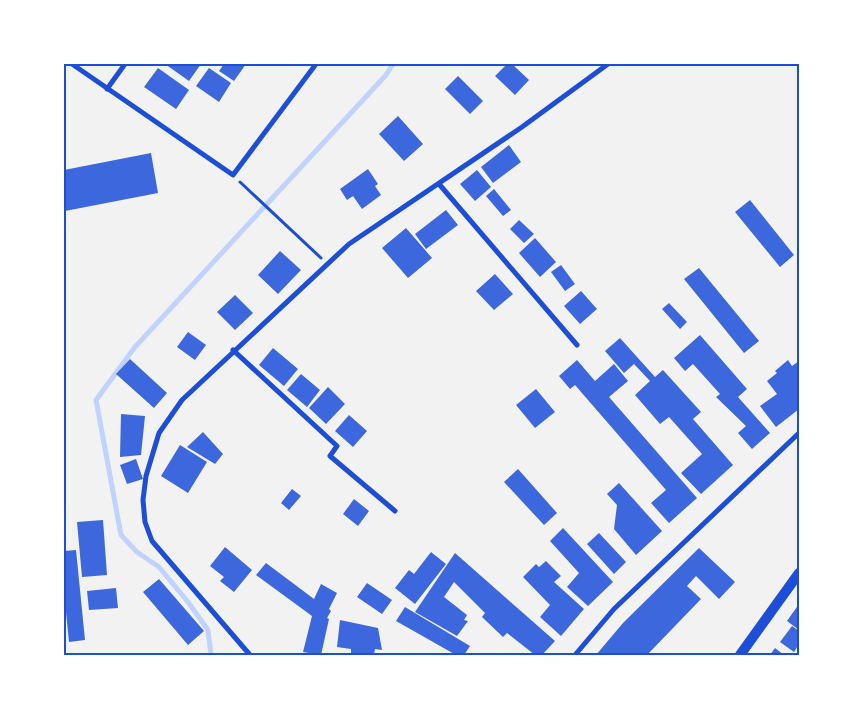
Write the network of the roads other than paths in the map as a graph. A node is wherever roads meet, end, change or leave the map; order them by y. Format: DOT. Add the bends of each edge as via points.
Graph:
graph roads {
  1 [pos="72,64"];
  2 [pos="125,64"];
  3 [pos="316,64"];
  4 [pos="608,64"];
  5 [pos="107,89"];
  6 [pos="439,184"];
  7 [pos="577,344"];
  8 [pos="233,350"];
  9 [pos="799,433"];
  10 [pos="395,511"];
  11 [pos="799,573"];
  12 [pos="250,655"];
  13 [pos="575,655"];
  14 [pos="740,655"];
  1 -- 5 [label="street"];
  2 -- 5 [label="street"];
  3 -- 5 [label="street" via="233,175"];
  4 -- 6 [label="street"];
  6 -- 7 [label="street"];
  6 -- 8 [label="street" via="349,244"];
  8 -- 10 [label="street" via="337,446 330,456"];
  8 -- 12 [label="street" via="182,400 159,434 146,476 143,500 145,522 152,540"];
  9 -- 13 [label="street" via="614,609"];
  11 -- 14 [label="main road"];
}
